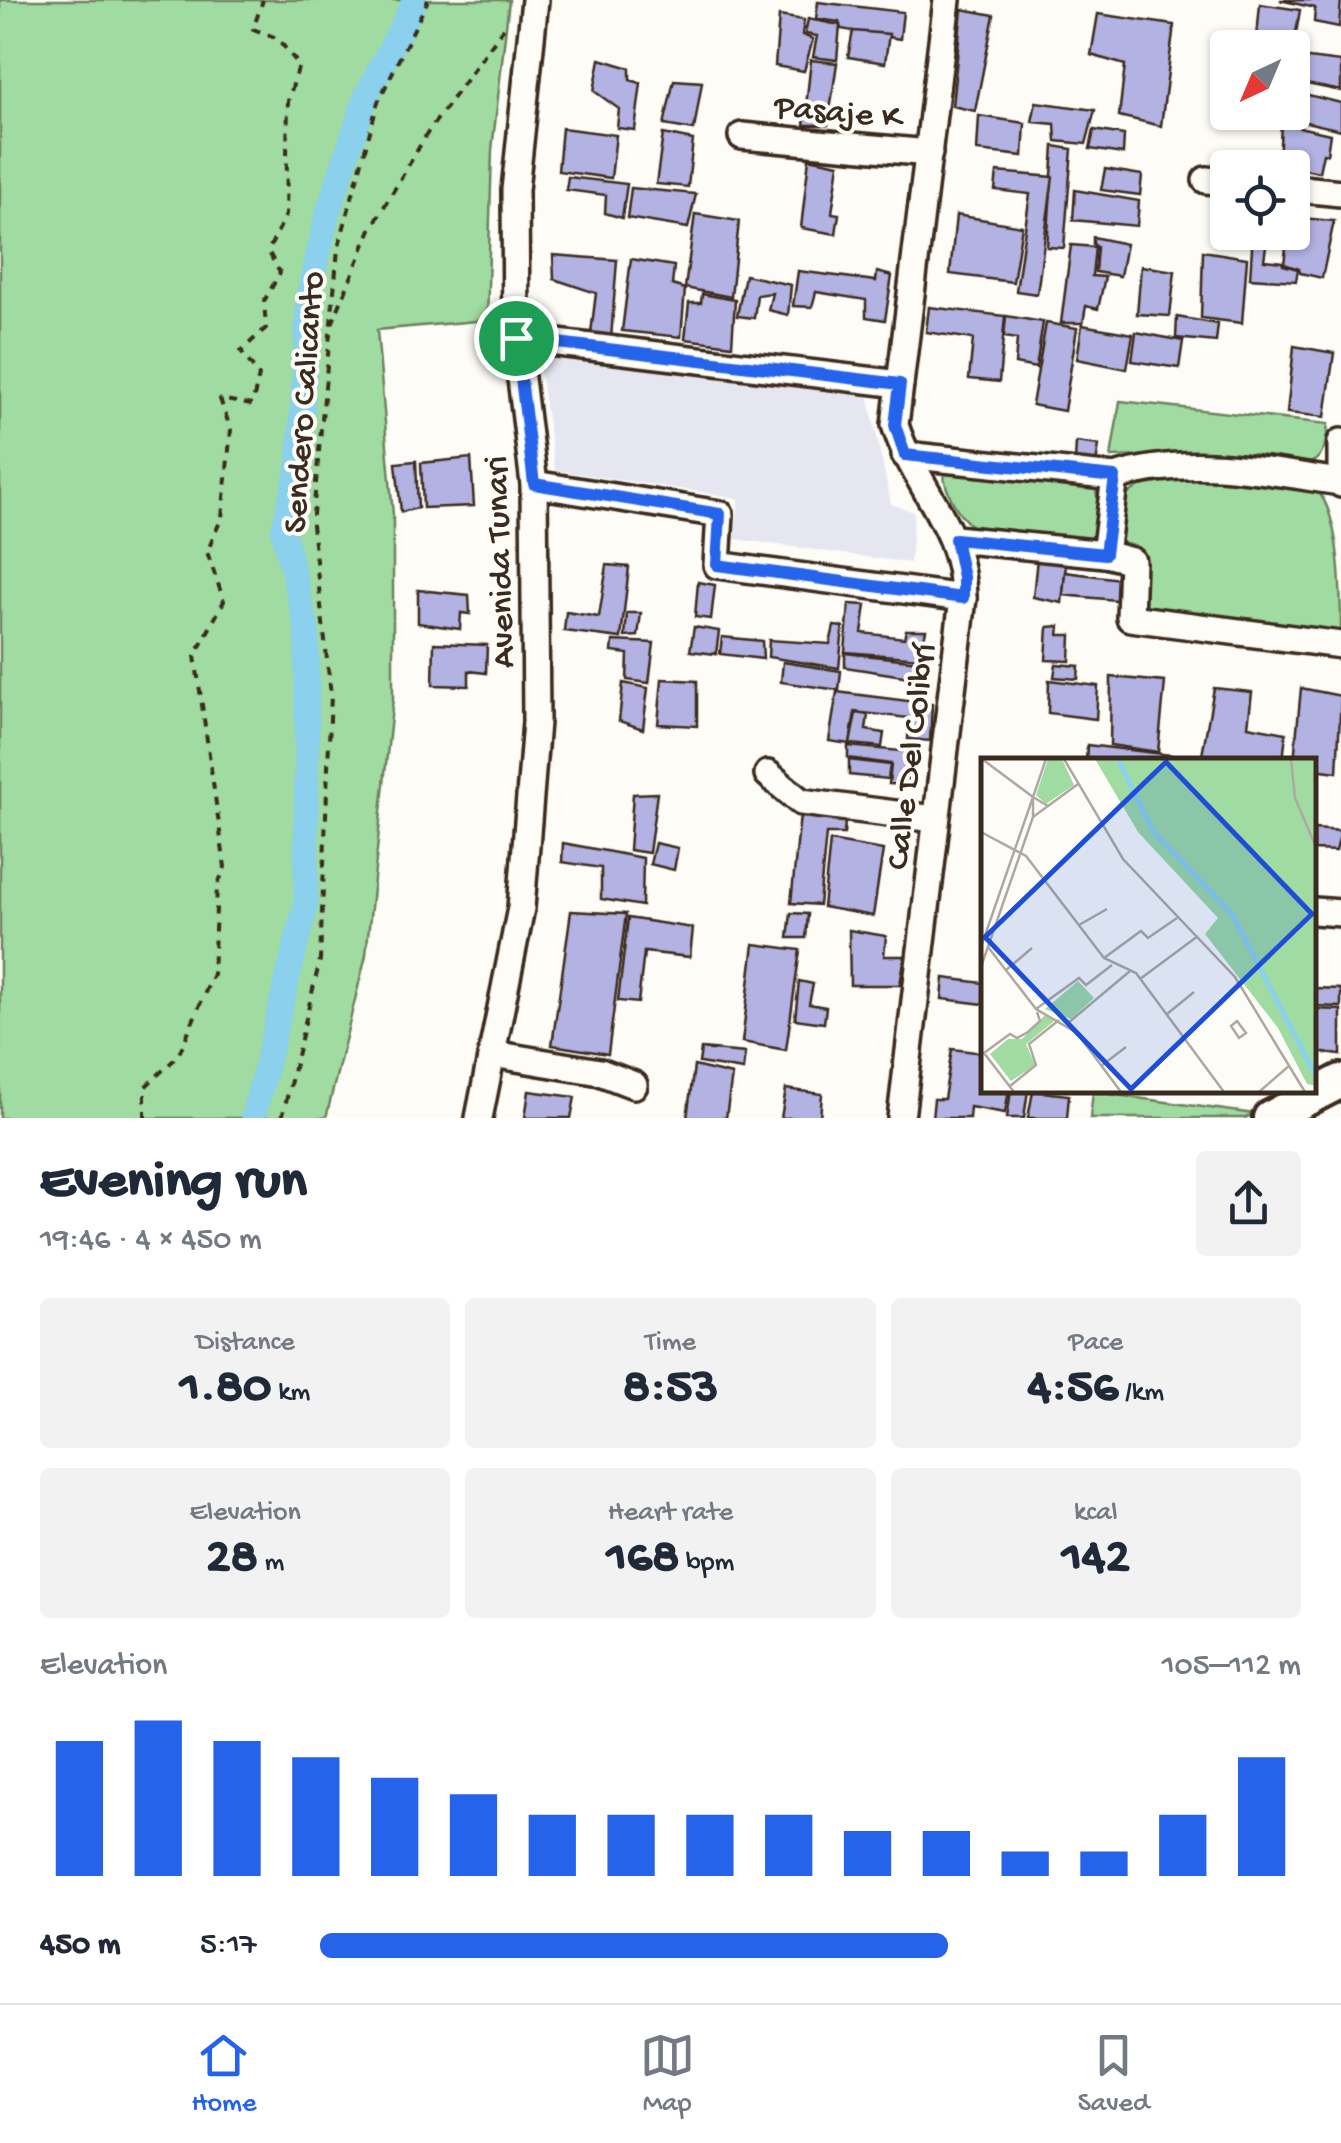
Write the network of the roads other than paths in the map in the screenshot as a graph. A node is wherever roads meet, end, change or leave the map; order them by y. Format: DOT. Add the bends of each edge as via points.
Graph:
graph roads {
  1 [pos="947,0"];
  2 [pos="524,7"];
  3 [pos="742,136"];
  4 [pos="928,153"];
  5 [pos="1310,190"];
  6 [pos="1341,193"];
  7 [pos="516,338"];
  8 [pos="900,384"];
  9 [pos="1341,442"];
  10 [pos="905,455"];
  11 [pos="1115,477"];
  12 [pos="1341,483"];
  13 [pos="534,484"];
  14 [pos="955,539"];
  15 [pos="1105,554"];
  16 [pos="963,598"];
  17 [pos="1341,645"];
  18 [pos="768,774"];
  19 [pos="935,820"];
  20 [pos="1316,911"];
  21 [pos="1341,914"];
  22 [pos="493,1054"];
  23 [pos="1341,1081"];
  24 [pos="634,1085"];
  25 [pos="479,1118"];
  26 [pos="901,1118"];
  27 [pos="1270,1118"];
  1 -- 4 [label="street, Calle Del Colibrí"];
  2 -- 7 [label="street, Avenida Tunari"];
  3 -- 4 [label="street, Pasaje K"];
  4 -- 8 [label="street, Calle Del Colibrí"];
  5 -- 6 [label="street"];
  7 -- 8 [label="street"];
  7 -- 13 [label="street, Avenida Tunari"];
  8 -- 10 [label="street, Calle Del Colibrí" via="895,425"];
  9 -- 12 [label="street"];
  10 -- 11 [label="street"];
  10 -- 14 [label="street, Calle Del Colibrí"];
  11 -- 12 [label="street" via="1204,463"];
  11 -- 15 [label="street"];
  13 -- 16 [label="street" via="720,514 717,565"];
  13 -- 22 [label="street, Avenida Tunari" via="536,722 521,908"];
  14 -- 15 [label="street"];
  14 -- 16 [label="street, Calle Del Colibrí"];
  15 -- 17 [label="street" via="1132,561 1130,618"];
  16 -- 19 [label="street, Calle Del Colibrí"];
  18 -- 19 [label="street" via="801,802"];
  19 -- 26 [label="street, Calle Del Colibrí"];
  20 -- 21 [label="street"];
  22 -- 24 [label="street" via="600,1072"];
  22 -- 25 [label="street, Avenida Tunari"];
  23 -- 27 [label="main road"];
}
